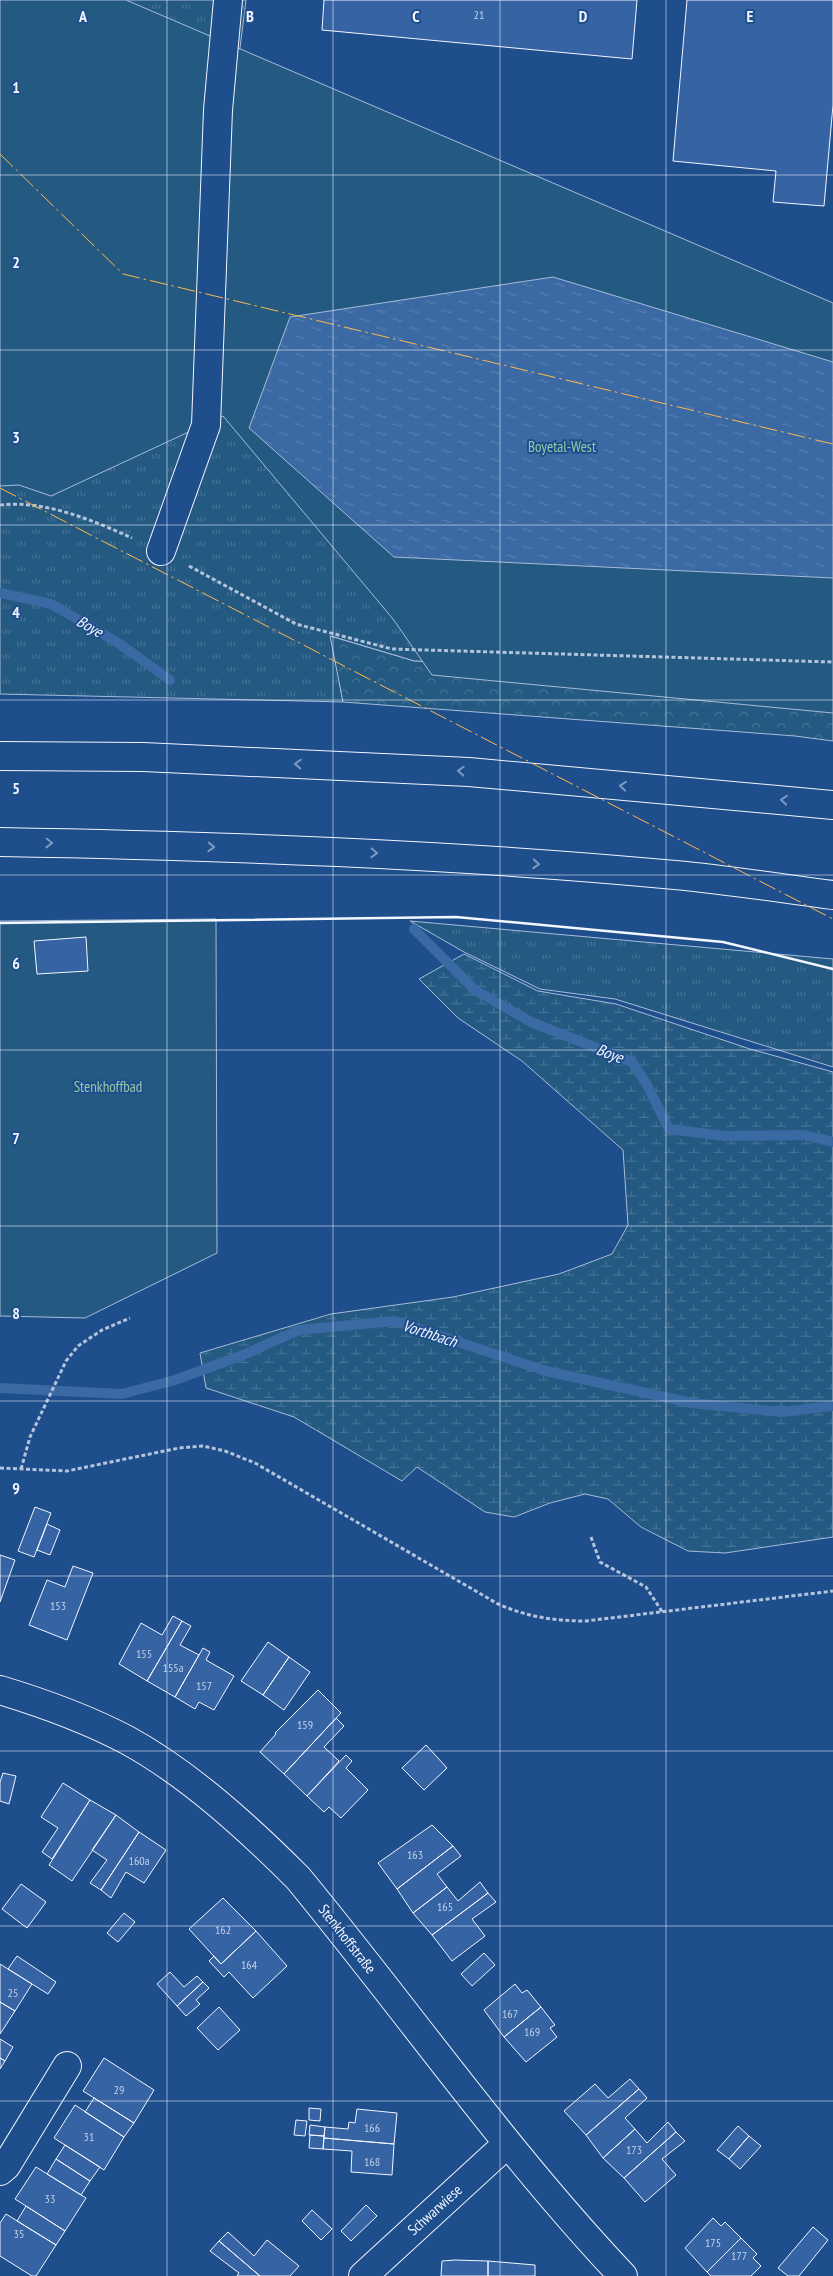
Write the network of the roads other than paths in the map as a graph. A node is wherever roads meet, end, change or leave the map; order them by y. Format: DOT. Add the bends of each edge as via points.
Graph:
graph roads {
  1 [pos="228,0"];
  2 [pos="161,551"];
  3 [pos="0,756"];
  4 [pos="833,805"];
  5 [pos="0,842"];
  6 [pos="833,895"];
  7 [pos="0,1690"];
  8 [pos="67,2066"];
  9 [pos="507,2144"];
  10 [pos="0,2172"];
  11 [pos="363,2276"];
  12 [pos="623,2276"];
  1 -- 2 [label="main road" via="218,110 206,425"];
  4 -- 3 [label="main road, one-way" via="469,772 143,757"];
  5 -- 6 [label="main road, one-way" via="310,850 498,861 676,875"];
  7 -- 9 [label="main road, Stenkhoffstraße" via="127,1740 170,1767 260,1840 333,1920"];
  8 -- 10 [label="main road"];
  9 -- 11 [label="main road, Schwarwiese"];
  9 -- 12 [label="main road, Stenkhoffstraße"];
}
